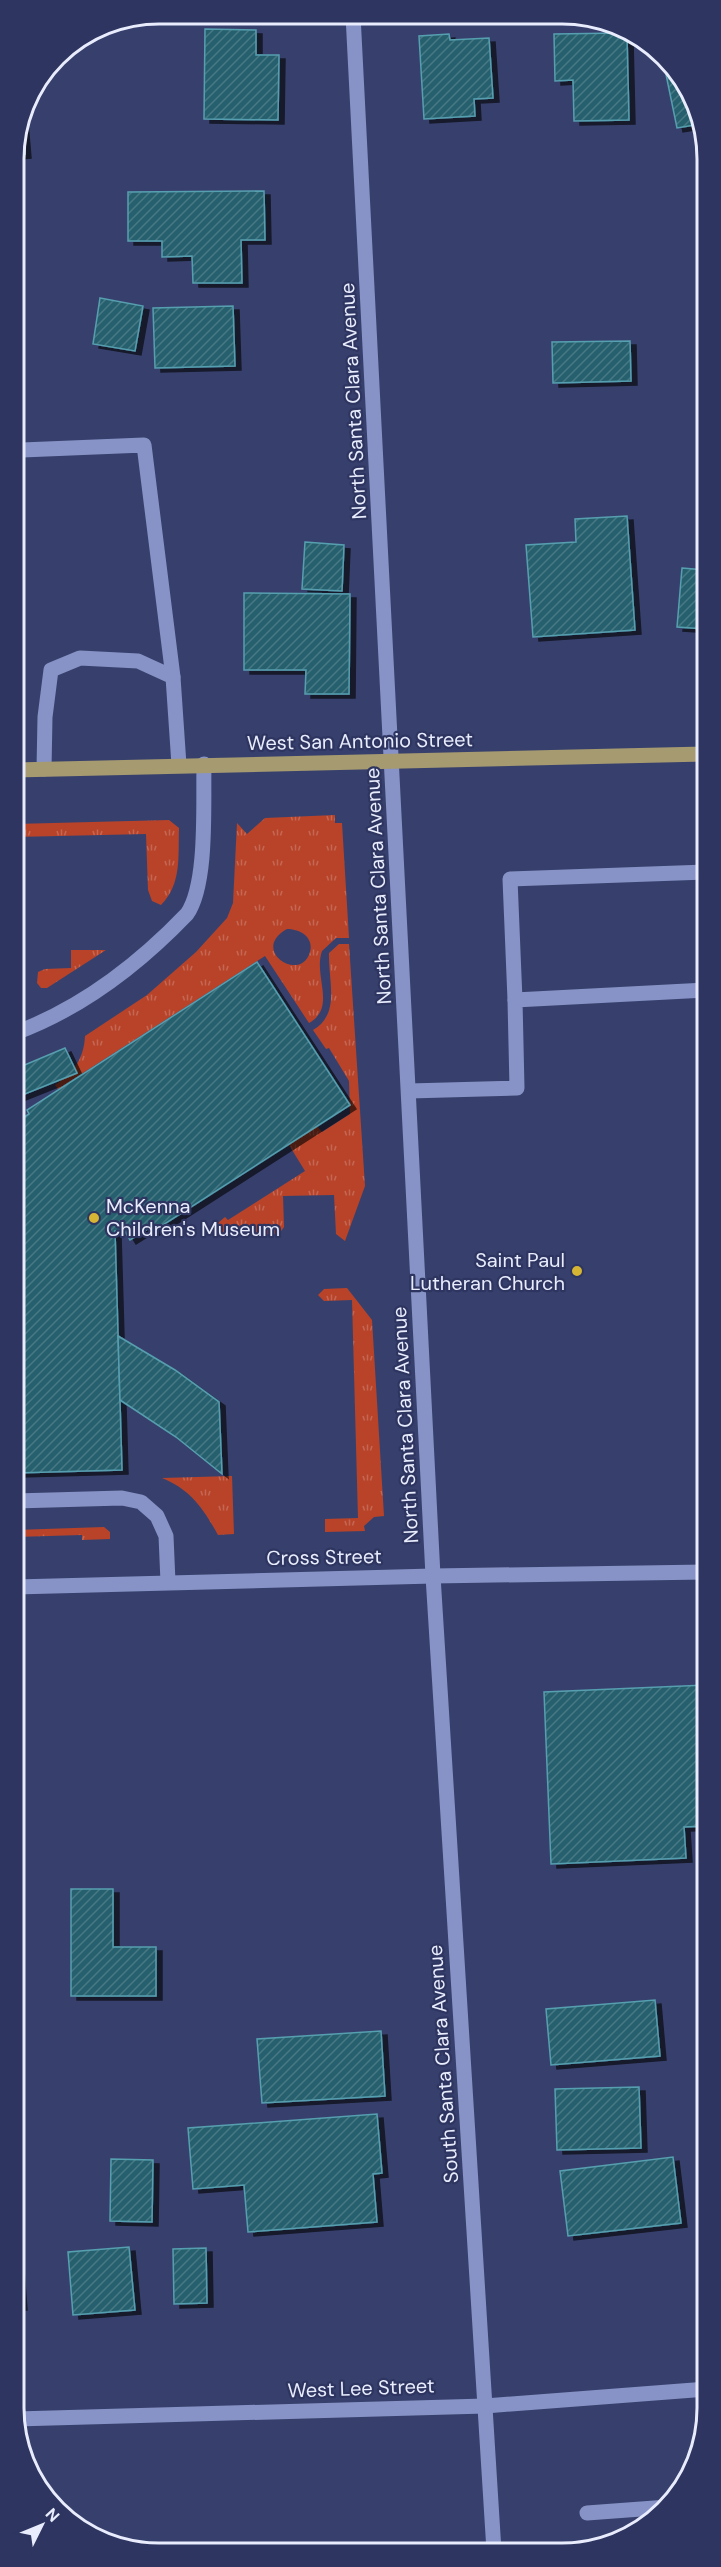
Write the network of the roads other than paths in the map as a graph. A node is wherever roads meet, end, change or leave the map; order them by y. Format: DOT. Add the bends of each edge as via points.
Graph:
graph roads {
  1 [pos="353,24"];
  2 [pos="24,450"];
  3 [pos="173,677"];
  4 [pos="697,754"];
  5 [pos="393,762"];
  6 [pos="204,764"];
  7 [pos="179,765"];
  8 [pos="44,769"];
  9 [pos="24,770"];
  10 [pos="697,872"];
  11 [pos="697,990"];
  12 [pos="515,1000"];
  13 [pos="24,1029"];
  14 [pos="409,1091"];
  15 [pos="24,1501"];
  16 [pos="697,1572"];
  17 [pos="433,1576"];
  18 [pos="168,1582"];
  19 [pos="24,1587"];
  20 [pos="697,2390"];
  21 [pos="485,2406"];
  22 [pos="24,2419"];
  23 [pos="653,2508"];
  24 [pos="587,2513"];
  25 [pos="494,2543"];
  1 -- 5 [label="street, North Santa Clara Avenue"];
  2 -- 3 [label="street" via="144,445"];
  3 -- 7 [label="street"];
  3 -- 8 [label="street" via="138,661 80,658 51,670"];
  4 -- 5 [label="main road, West San Antonio Street"];
  5 -- 6 [label="main road, West San Antonio Street"];
  5 -- 14 [label="street, North Santa Clara Avenue"];
  6 -- 7 [label="main road, West San Antonio Street"];
  6 -- 13 [label="street" via="199,885 193,906 127,969 51,1018"];
  7 -- 8 [label="main road, West San Antonio Street"];
  8 -- 9 [label="main road, West San Antonio Street"];
  10 -- 12 [label="street" via="510,879"];
  11 -- 12 [label="street"];
  12 -- 14 [label="street" via="517,1088"];
  14 -- 17 [label="street, North Santa Clara Avenue"];
  15 -- 18 [label="street" via="122,1498 141,1502 157,1516 166,1536"];
  16 -- 17 [label="street, Cross Street"];
  17 -- 18 [label="street, Cross Street"];
  17 -- 21 [label="street, South Santa Clara Avenue"];
  18 -- 19 [label="street, Cross Street"];
  20 -- 21 [label="street, West Lee Street"];
  21 -- 22 [label="street, West Lee Street"];
  21 -- 25 [label="street, South Santa Clara Avenue"];
  23 -- 24 [label="street"];
}
